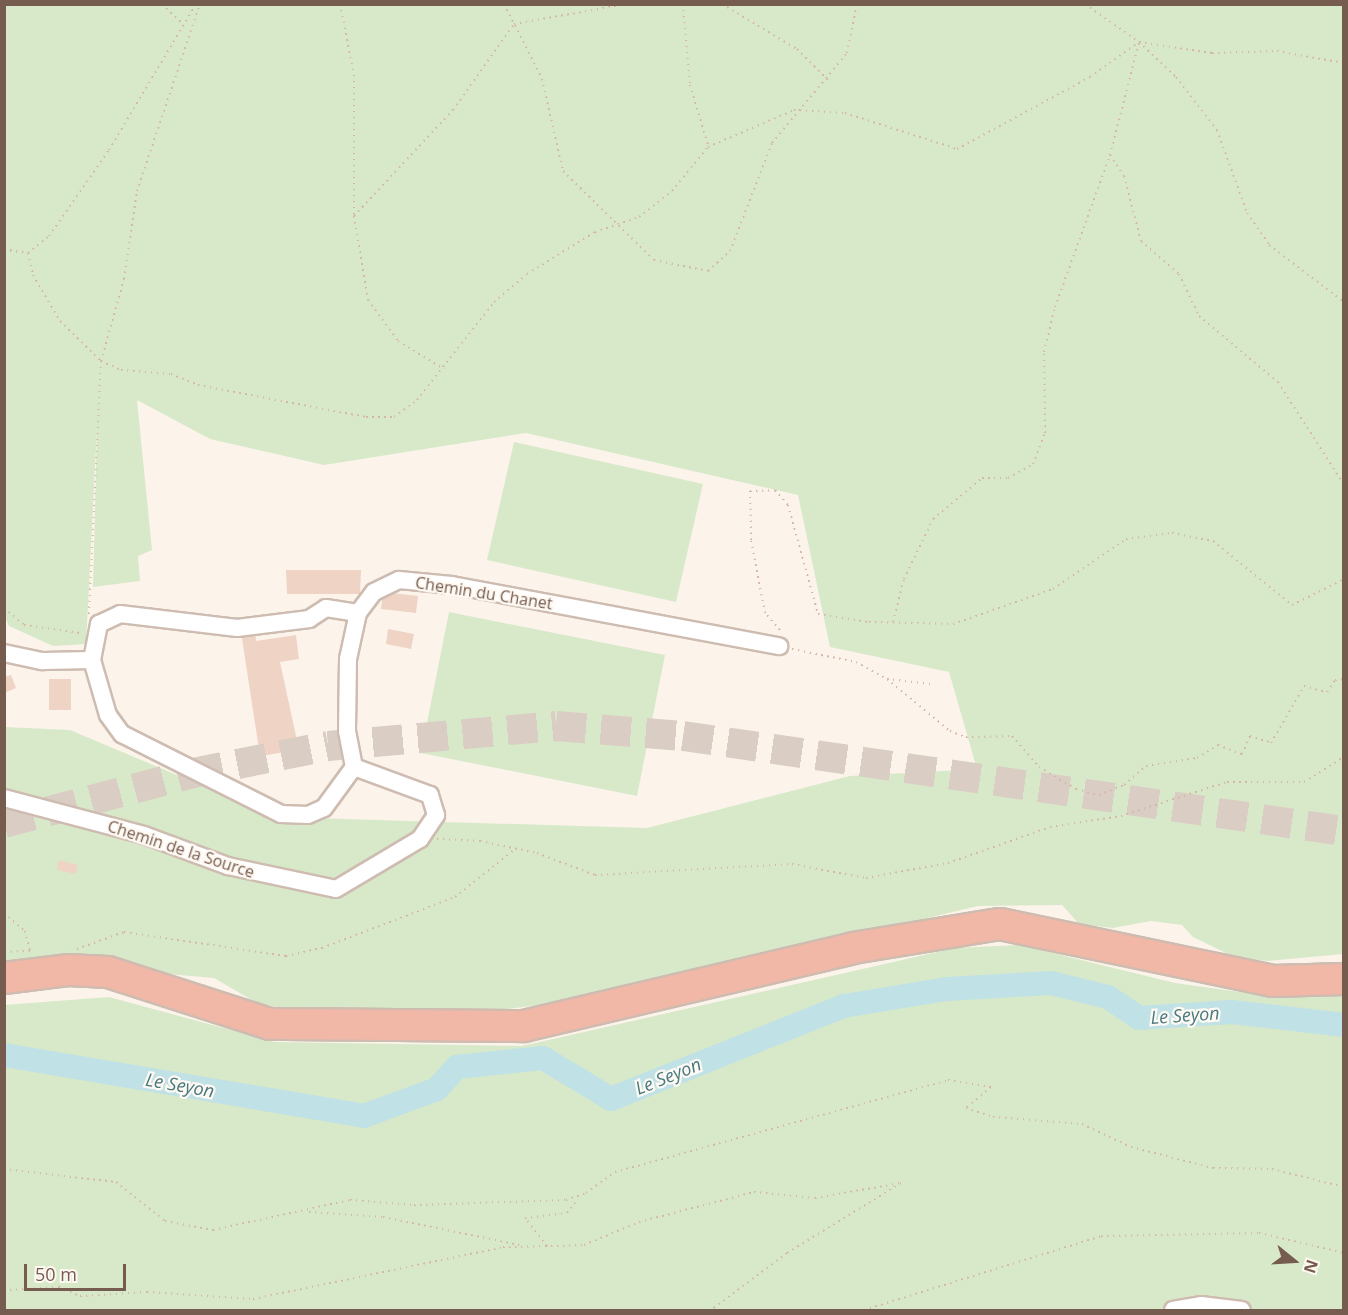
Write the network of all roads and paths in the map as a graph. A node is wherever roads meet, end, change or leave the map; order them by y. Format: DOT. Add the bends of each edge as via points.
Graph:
graph roads {
  1 [pos="162,4"];
  2 [pos="198,4"];
  3 [pos="340,4"];
  4 [pos="504,4"];
  5 [pos="626,4"];
  6 [pos="683,4"];
  7 [pos="722,4"];
  8 [pos="857,4"];
  9 [pos="1085,4"];
  10 [pos="183,24"];
  11 [pos="514,24"];
  12 [pos="1139,42"];
  13 [pos="1344,63"];
  14 [pos="829,81"];
  15 [pos="794,110"];
  16 [pos="708,147"];
  17 [pos="1110,155"];
  18 [pos="354,216"];
  19 [pos="622,224"];
  20 [pos="5,249"];
  21 [pos="28,253"];
  22 [pos="1344,302"];
  23 [pos="101,361"];
  24 [pos="444,369"];
  25 [pos="1344,485"];
  26 [pos="1344,579"];
  27 [pos="4,608"];
  28 [pos="358,613"];
  29 [pos="893,622"];
  30 [pos="97,629"];
  31 [pos="779,646"];
  32 [pos="4,653"];
  33 [pos="92,660"];
  34 [pos="887,679"];
  35 [pos="1344,679"];
  36 [pos="930,684"];
  37 [pos="1344,757"];
  38 [pos="354,766"];
  39 [pos="4,798"];
  40 [pos="420,839"];
  41 [pos="515,849"];
  42 [pos="4,913"];
  43 [pos="73,950"];
  44 [pos="30,951"];
  45 [pos="4,952"];
  46 [pos="36,952"];
  47 [pos="4,978"];
  48 [pos="1344,979"];
  49 [pos="4,1169"];
  50 [pos="1344,1187"];
  51 [pos="578,1197"];
  52 [pos="306,1212"];
  53 [pos="547,1246"];
  54 [pos="526,1247"];
  55 [pos="1344,1253"];
  56 [pos="4,1290"];
  57 [pos="1233,1310"];
  58 [pos="711,1311"];
  59 [pos="864,1311"];
  60 [pos="1173,1311"];
  1 -- 10 [label="path"];
  2 -- 10 [label="path"];
  2 -- 23 [label="path" via="137,191 124,279"];
  3 -- 18 [label="path" via="358,132"];
  4 -- 11 [label="path"];
  5 -- 11 [label="path"];
  6 -- 16 [label="path" via="690,85"];
  7 -- 14 [label="path" via="797,49"];
  8 -- 14 [label="path" via="847,53"];
  9 -- 12 [label="path"];
  10 -- 21 [label="path" via="84,189 49,236"];
  11 -- 18 [label="path" via="453,110"];
  11 -- 19 [label="path" via="542,79 563,171"];
  12 -- 13 [label="path" via="1212,52 1276,51"];
  12 -- 15 [label="path" via="1090,77 957,149 845,113"];
  12 -- 17 [label="path"];
  12 -- 22 [label="path" via="1176,77 1217,130 1247,213 1269,245"];
  14 -- 15 [label="path"];
  15 -- 16 [label="path"];
  15 -- 19 [label="path" via="772,143 730,251 708,270 654,260"];
  16 -- 19 [label="path" via="672,191"];
  17 -- 25 [label="path" via="1124,176 1141,241 1179,274 1199,316 1278,382"];
  17 -- 29 [label="path" via="1055,307 1044,352 1045,433 1033,464 1008,478 982,478 933,519 904,579"];
  18 -- 24 [label="path" via="368,300 398,342"];
  19 -- 24 [label="path" via="558,250 527,274 494,302"];
  20 -- 21 [label="path"];
  21 -- 23 [label="path" via="33,275 60,321"];
  23 -- 24 [label="path" via="121,370 171,374 198,385 366,417 394,417"];
  23 -- 30 [label="path" via="88,620"];
  26 -- 29 [label="path" via="1292,605 1213,541 1172,534 1126,539 1053,589 953,624"];
  27 -- 30 [label="path" via="24,625"];
  28 -- 30 [label="street" via="326,608 309,619 237,628 120,614"];
  28 -- 31 [label="street, Chemin du Chanet" via="375,592 399,580 452,585"];
  28 -- 38 [label="street" via="348,683 347,731"];
  29 -- 31 [label="path" via="818,614 788,505 775,490 750,490 751,540 765,613 789,639"];
  30 -- 33 [label="street"];
  31 -- 34 [label="path" via="856,662"];
  32 -- 33 [label="street" via="44,661"];
  33 -- 38 [label="street" via="108,715 122,734 281,814 308,815 324,808"];
  34 -- 35 [label="path" via="958,735 1012,736 1049,773 1082,791 1104,795 1146,766 1197,758 1218,745 1242,754 1250,736 1271,743 1304,686 1328,692 1335,680"];
  34 -- 36 [label="path"];
  37 -- 41 [label="path" via="1304,782 1227,782 1121,816 1050,826 948,863 866,878 792,864 595,875"];
  38 -- 40 [label="street, Chemin de la Source" via="430,795 436,815"];
  39 -- 40 [label="street, Chemin de la Source" via="144,835 228,866 336,889"];
  40 -- 41 [label="path"];
  41 -- 43 [label="path" via="455,897 322,948 286,956 124,932"];
  42 -- 44 [label="path" via="25,931"];
  44 -- 45 [label="path"];
  44 -- 46 [label="path"];
  47 -- 48 [label="highway" via="96,970 237,1017 305,1026 546,1024 853,948 986,924 1032,928 1273,981"];
  49 -- 52 [label="path" via="116,1182 165,1221 184,1228 213,1230"];
  50 -- 51 [label="path" via="1272,1169 1213,1168 1131,1147 1082,1124 993,1117 966,1108 991,1087 948,1080 615,1172"];
  51 -- 52 [label="path" via="414,1205 350,1200"];
  51 -- 53 [label="path" via="567,1213 525,1218"];
  52 -- 54 [label="path" via="383,1217"];
  53 -- 54 [label="path"];
  53 -- 58 [label="path" via="584,1245 639,1222 754,1192 815,1198 902,1183 787,1253"];
  54 -- 56 [label="path" via="253,1299 147,1292 80,1296 59,1287"];
  55 -- 59 [label="path" via="1259,1233 1101,1236"];
  57 -- 60 [label="street" via="1201,1305"];
}
